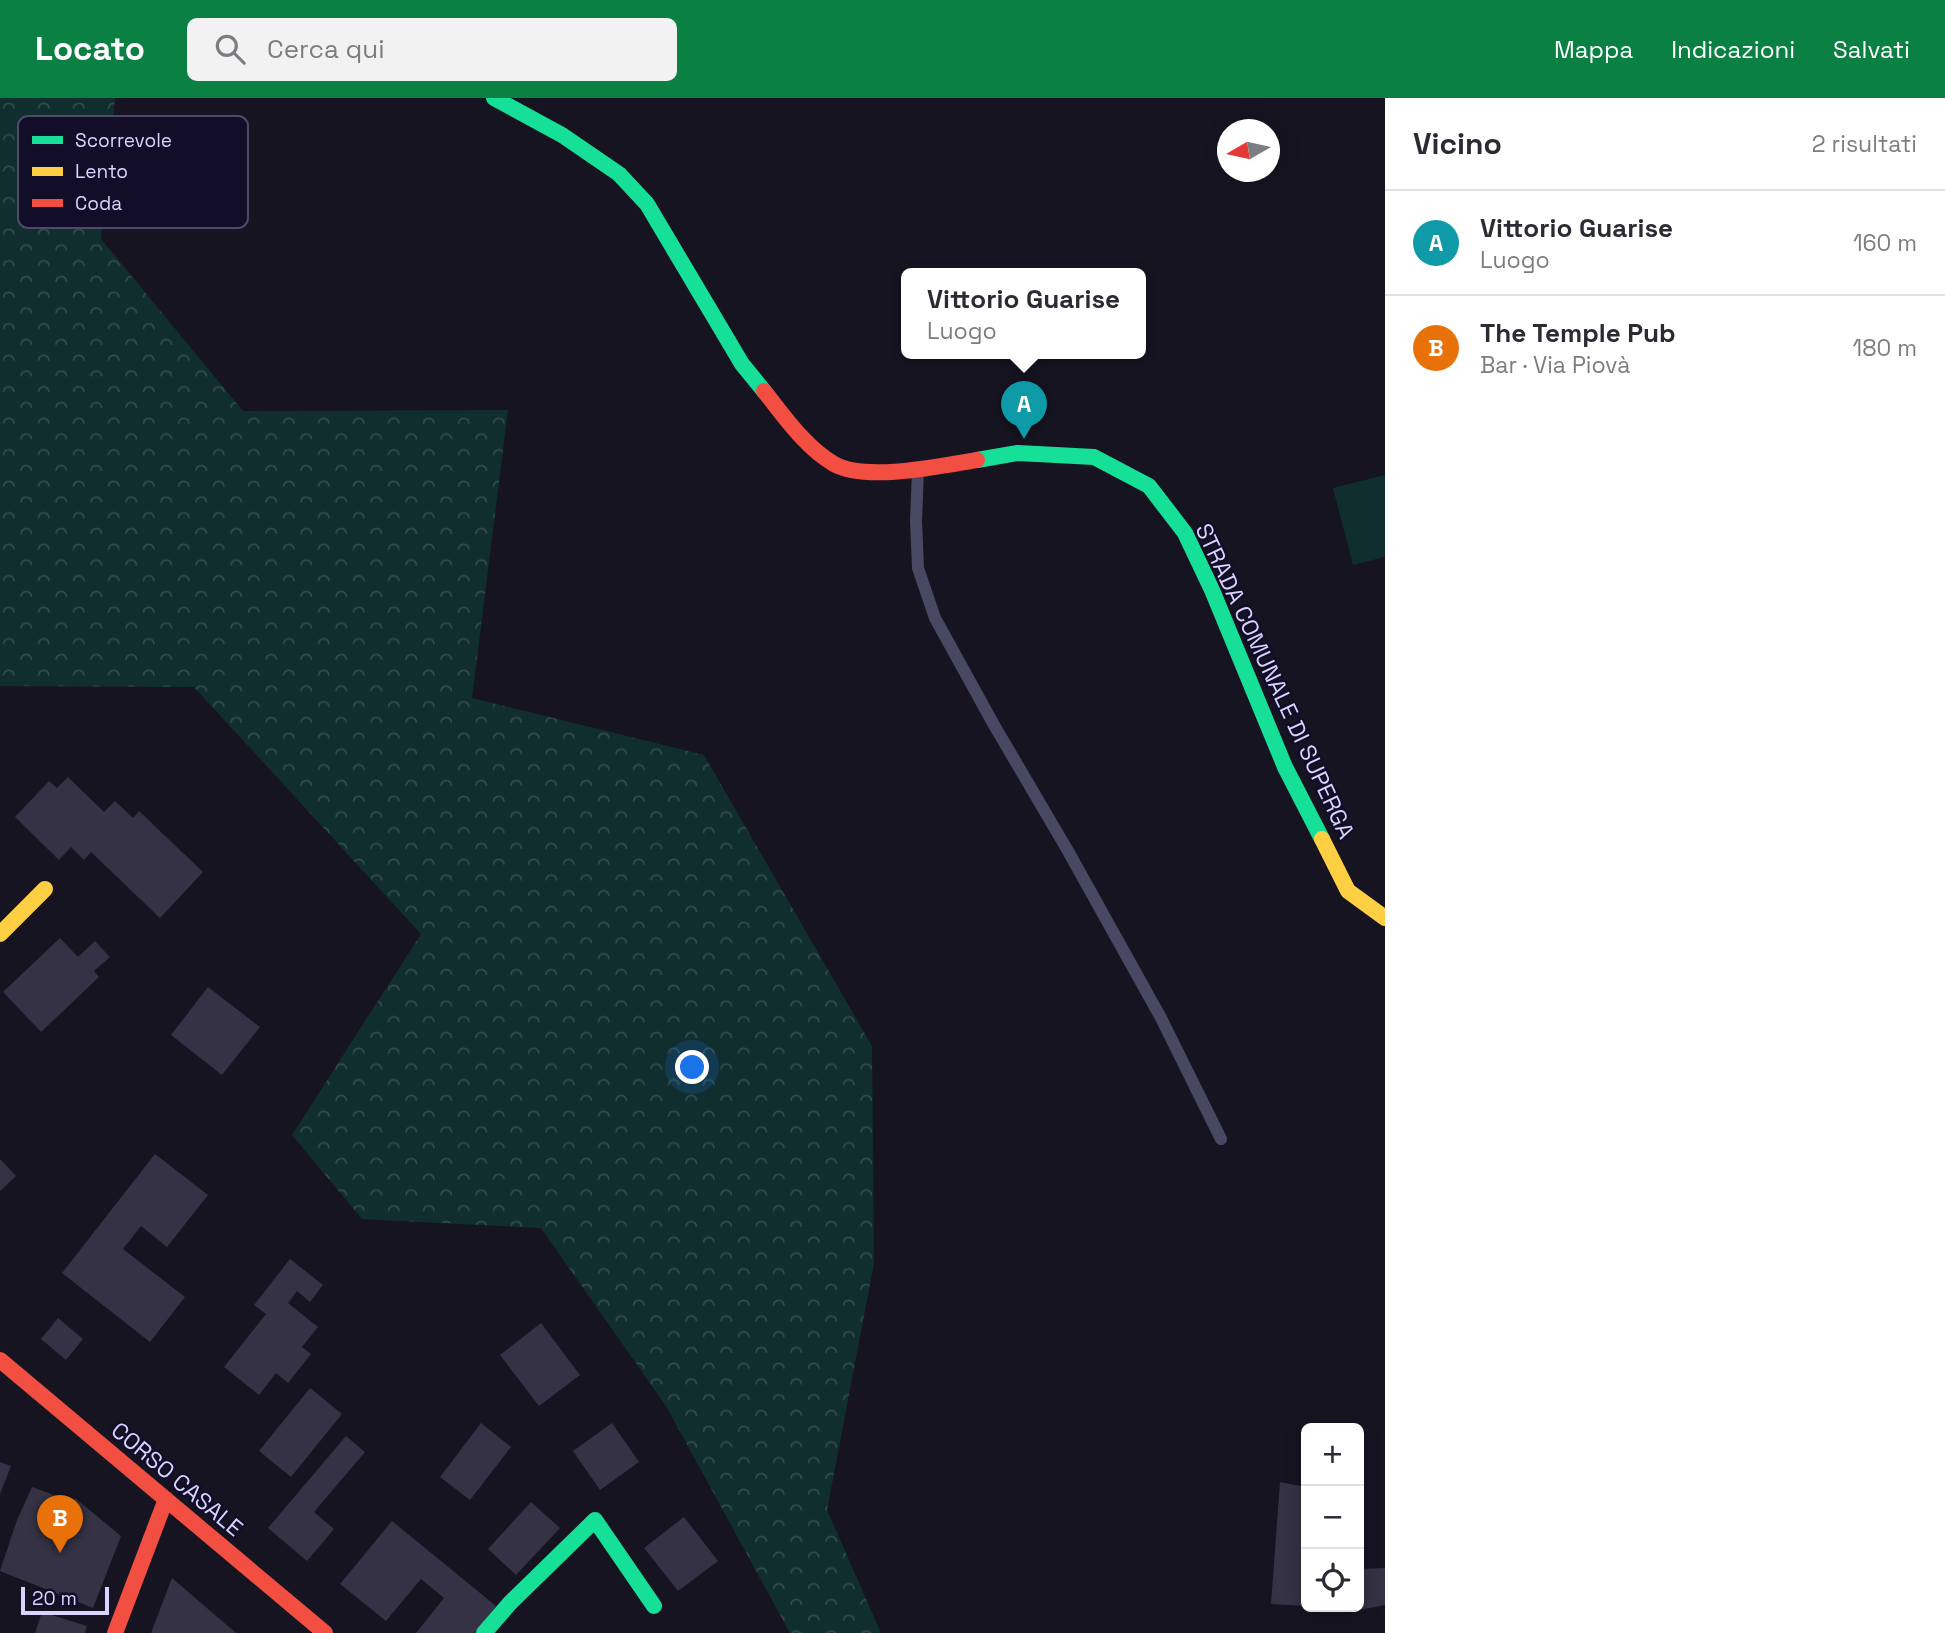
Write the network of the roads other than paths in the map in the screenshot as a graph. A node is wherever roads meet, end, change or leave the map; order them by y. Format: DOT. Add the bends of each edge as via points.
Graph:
graph roads {
  1 [pos="494,98"];
  2 [pos="918,470"];
  3 [pos="45,889"];
  4 [pos="1385,918"];
  5 [pos="0,934"];
  6 [pos="1221,1139"];
  7 [pos="0,1360"];
  8 [pos="166,1499"];
  9 [pos="654,1606"];
  10 [pos="115,1633"];
  11 [pos="325,1633"];
  12 [pos="484,1633"];
  1 -- 2 [label="street, STRADA COMUNALE DI SUPERGA" via="562,135 619,174 647,204 742,364 802,438 835,464 867,472"];
  2 -- 4 [label="street, STRADA COMUNALE DI SUPERGA" via="1018,453 1094,457 1149,486 1185,533 1285,768 1348,891"];
  2 -- 6 [label="lane" via="918,568 935,618 1154,1006"];
  3 -- 5 [label="street"];
  7 -- 8 [label="street, CORSO CASALE"];
  8 -- 10 [label="street"];
  8 -- 11 [label="street, CORSO CASALE"];
  9 -- 12 [label="street" via="595,1520"];
}
